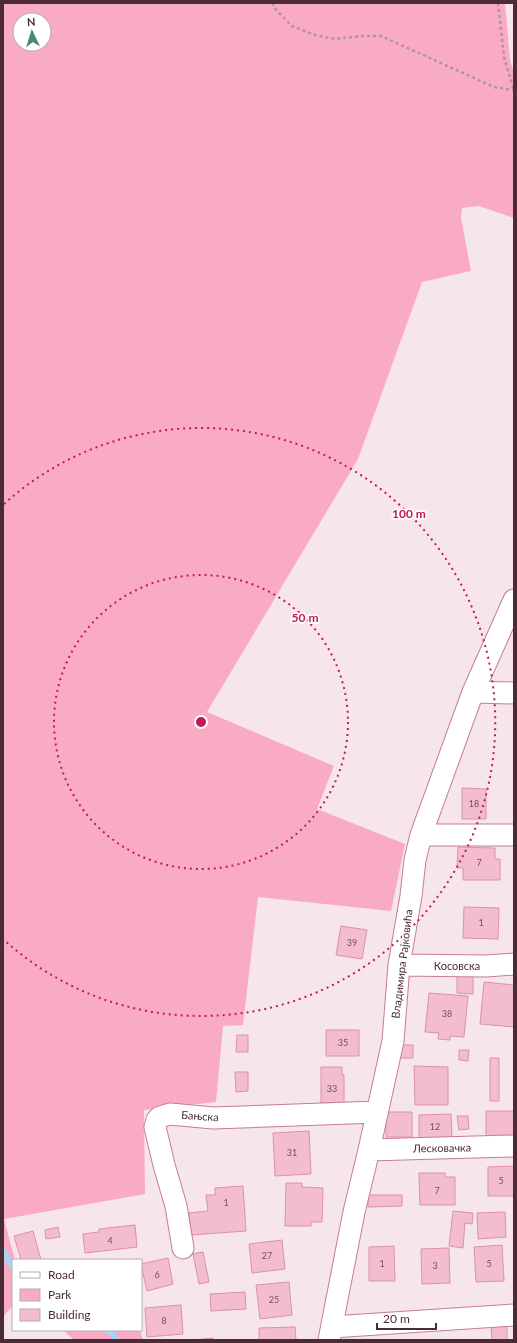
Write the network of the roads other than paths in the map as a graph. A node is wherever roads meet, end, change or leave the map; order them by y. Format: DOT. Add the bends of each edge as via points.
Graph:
graph roads {
  1 [pos="514,600"];
  2 [pos="473,692"];
  3 [pos="514,693"];
  4 [pos="421,835"];
  5 [pos="514,835"];
  6 [pos="514,964"];
  7 [pos="399,965"];
  8 [pos="377,1112"];
  9 [pos="514,1146"];
  10 [pos="370,1150"];
  11 [pos="183,1248"];
  12 [pos="514,1314"];
  13 [pos="330,1333"];
  1 -- 2 [label="street, Владимира Рајковића"];
  2 -- 3 [label="street"];
  2 -- 4 [label="street, Владимира Рајковића"];
  4 -- 5 [label="street"];
  4 -- 7 [label="street, Владимира Рајковића"];
  6 -- 7 [label="street, Косовска"];
  7 -- 8 [label="street, Владимира Рајковића" via="393,1041"];
  8 -- 10 [label="street, Владимира Рајковића"];
  8 -- 11 [label="street, Бањска" via="213,1118 170,1114 160,1116 155,1127 176,1206"];
  9 -- 10 [label="street, Лесковачка"];
  10 -- 13 [label="street, Владимира Рајковића" via="354,1212"];
  12 -- 13 [label="street"];
}
